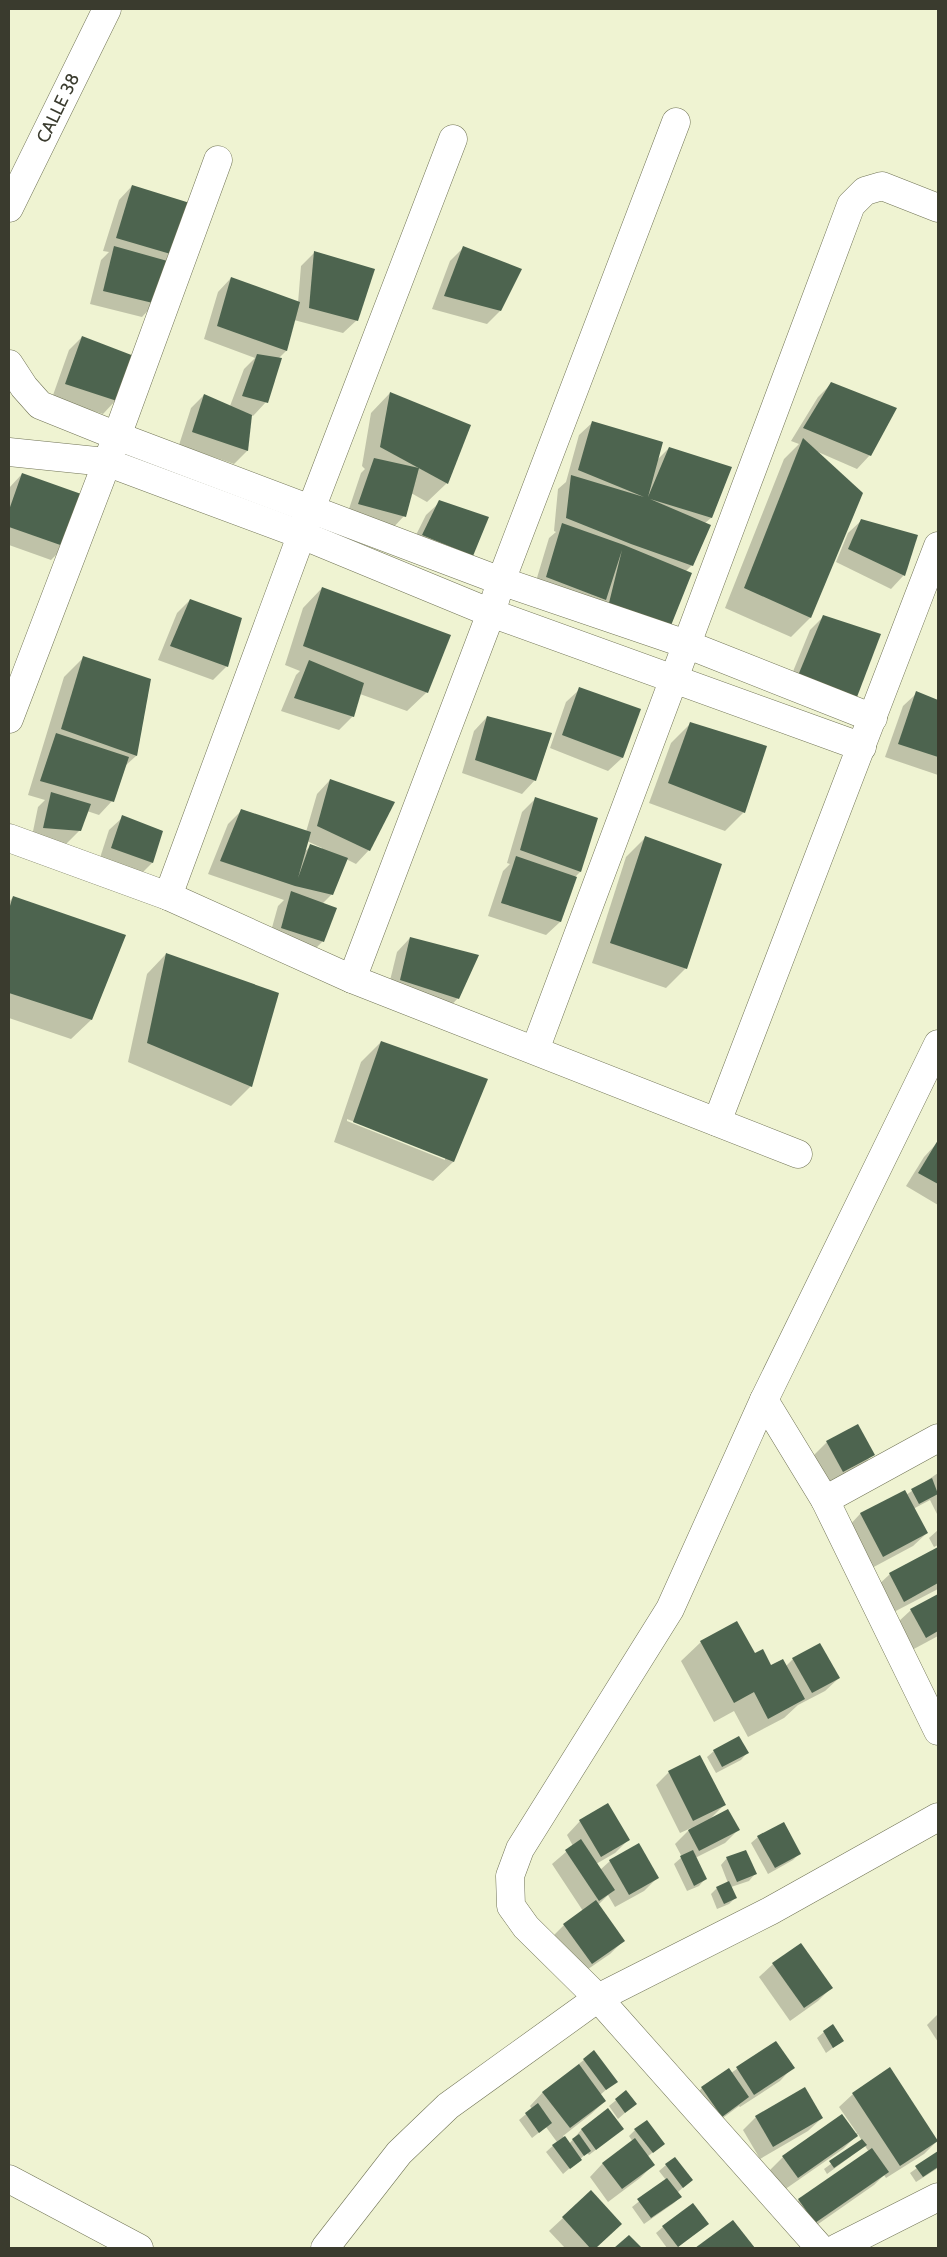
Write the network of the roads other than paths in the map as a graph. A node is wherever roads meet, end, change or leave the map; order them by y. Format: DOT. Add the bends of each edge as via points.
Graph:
graph roads {
  1 [pos="107,9"];
  2 [pos="676,122"];
  3 [pos="453,139"];
  4 [pos="218,160"];
  5 [pos="9,208"];
  6 [pos="938,208"];
  7 [pos="9,364"];
  8 [pos="117,436"];
  9 [pos="9,452"];
  10 [pos="106,462"];
  11 [pos="311,509"];
  12 [pos="302,535"];
  13 [pos="938,546"];
  14 [pos="501,581"];
  15 [pos="491,613"];
  16 [pos="686,644"];
  17 [pos="672,680"];
  18 [pos="872,718"];
  19 [pos="9,719"];
  20 [pos="862,747"];
  21 [pos="9,838"];
  22 [pos="168,896"];
  23 [pos="352,979"];
  24 [pos="938,1044"];
  25 [pos="535,1050"];
  26 [pos="717,1122"];
  27 [pos="798,1154"];
  28 [pos="764,1400"];
  29 [pos="938,1438"];
  30 [pos="825,1500"];
  31 [pos="938,1731"];
  32 [pos="938,1817"];
  33 [pos="598,1998"];
  34 [pos="9,2179"];
  35 [pos="938,2197"];
  36 [pos="139,2248"];
  37 [pos="325,2248"];
  38 [pos="820,2248"];
  39 [pos="837,2248"];
  1 -- 5 [label="street, CALLE 38"];
  2 -- 14 [label="street"];
  3 -- 11 [label="street"];
  4 -- 8 [label="street"];
  6 -- 16 [label="street" via="882,186 865,191 851,205"];
  7 -- 8 [label="street" via="40,405"];
  8 -- 10 [label="street"];
  8 -- 11 [label="street"];
  9 -- 10 [label="street"];
  10 -- 12 [label="street"];
  10 -- 19 [label="street"];
  11 -- 12 [label="street"];
  11 -- 14 [label="street"];
  12 -- 15 [label="street"];
  12 -- 22 [label="street"];
  13 -- 18 [label="street"];
  14 -- 15 [label="street"];
  14 -- 16 [label="street"];
  15 -- 17 [label="street"];
  15 -- 23 [label="street"];
  16 -- 17 [label="street"];
  16 -- 18 [label="street"];
  17 -- 20 [label="street"];
  17 -- 25 [label="street"];
  18 -- 20 [label="street"];
  20 -- 26 [label="street"];
  21 -- 22 [label="street"];
  22 -- 23 [label="street"];
  23 -- 25 [label="street"];
  24 -- 28 [label="street"];
  25 -- 26 [label="street"];
  26 -- 27 [label="street"];
  28 -- 30 [label="street"];
  28 -- 33 [label="street" via="670,1609 520,1849 510,1876 511,1906 526,1927"];
  29 -- 30 [label="street"];
  30 -- 31 [label="street"];
  32 -- 33 [label="street" via="770,1911"];
  33 -- 37 [label="street" via="448,2106 400,2153"];
  33 -- 38 [label="street"];
  34 -- 36 [label="street"];
  35 -- 39 [label="street"];
}
